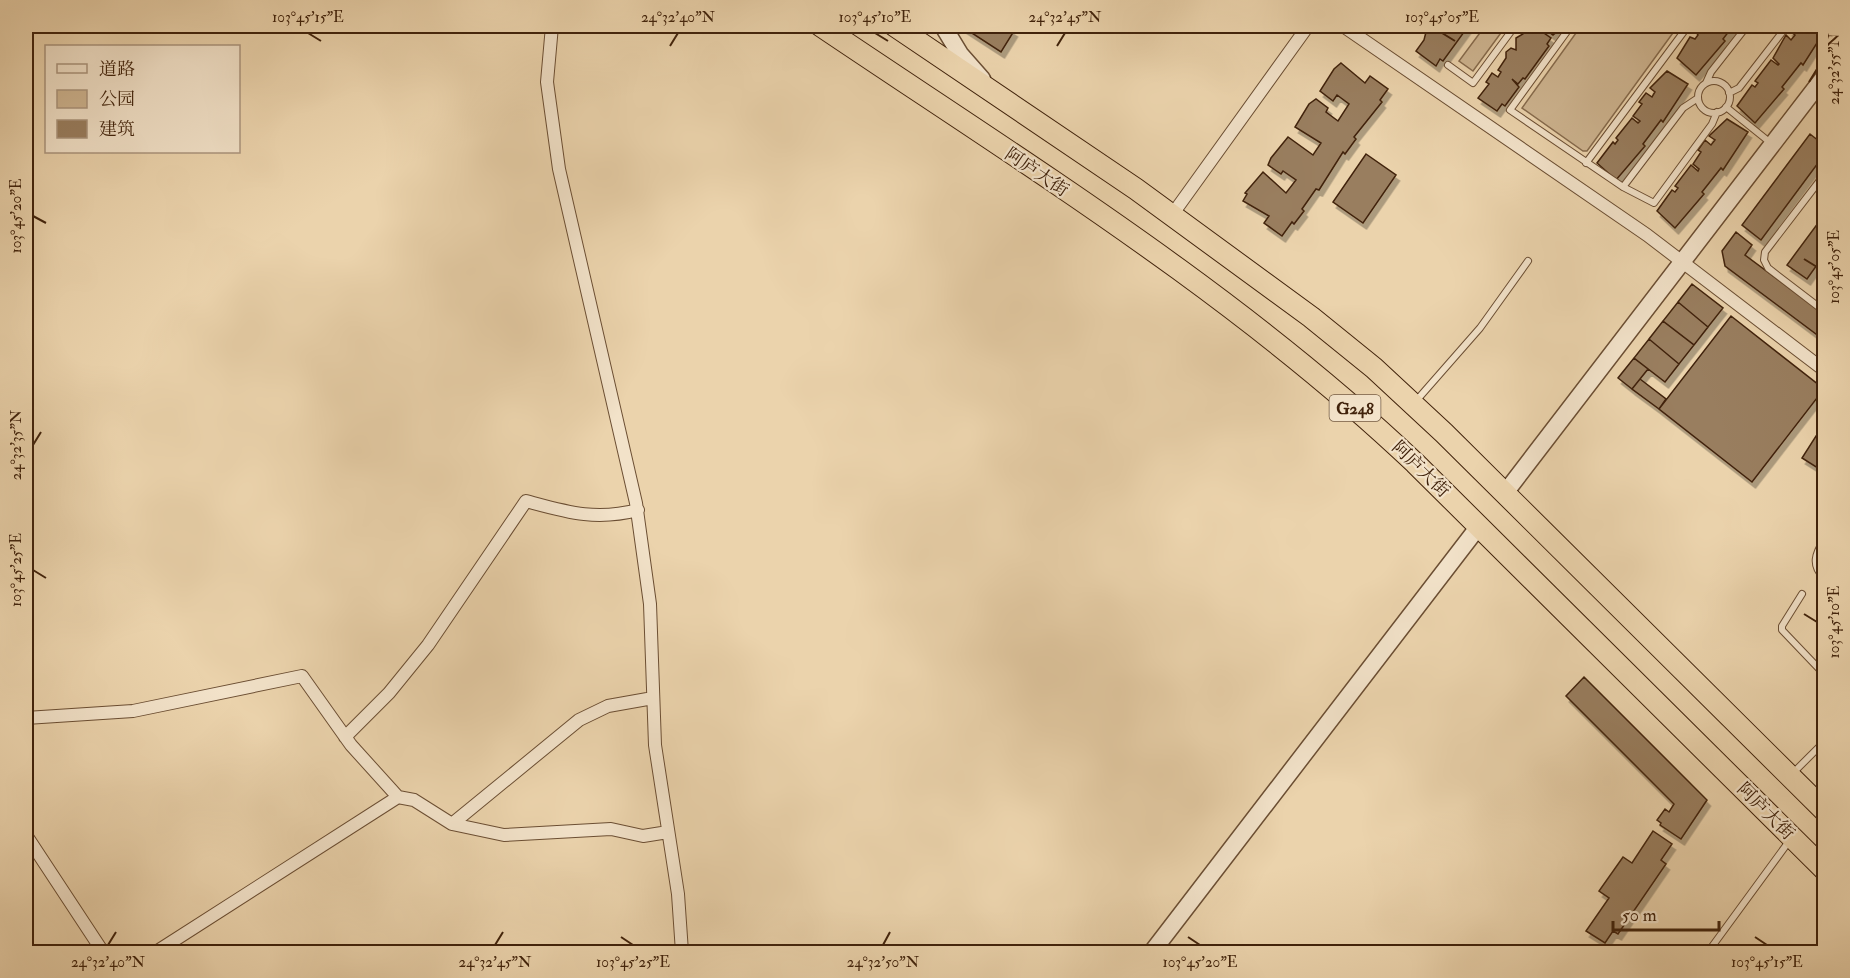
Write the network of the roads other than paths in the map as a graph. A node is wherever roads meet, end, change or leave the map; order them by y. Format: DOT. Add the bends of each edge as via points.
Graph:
graph roads {
  1 [pos="552,26"];
  2 [pos="821,26"];
  3 [pos="895,26"];
  4 [pos="943,26"];
  5 [pos="1308,26"];
  6 [pos="1343,26"];
  7 [pos="1515,26"];
  8 [pos="1571,26"];
  9 [pos="1688,26"];
  10 [pos="1747,26"];
  11 [pos="1787,26"];
  12 [pos="1448,65"];
  13 [pos="1824,77"];
  14 [pos="1706,83"];
  15 [pos="994,93"];
  16 [pos="1729,93"];
  17 [pos="1698,98"];
  18 [pos="1726,107"];
  19 [pos="1717,112"];
  20 [pos="1773,144"];
  21 [pos="1586,163"];
  22 [pos="1824,175"];
  23 [pos="1623,187"];
  24 [pos="1172,215"];
  25 [pos="1528,261"];
  26 [pos="1683,262"];
  27 [pos="1824,311"];
  28 [pos="1824,370"];
  29 [pos="1414,404"];
  30 [pos="1505,493"];
  31 [pos="638,510"];
  32 [pos="1479,526"];
  33 [pos="1824,540"];
  34 [pos="1824,578"];
  35 [pos="1802,594"];
  36 [pos="1824,674"];
  37 [pos="653,698"];
  38 [pos="26,718"];
  39 [pos="345,737"];
  40 [pos="1824,742"];
  41 [pos="1791,776"];
  42 [pos="398,797"];
  43 [pos="1824,810"];
  44 [pos="452,824"];
  45 [pos="668,832"];
  46 [pos="26,835"];
  47 [pos="1792,837"];
  48 [pos="1824,869"];
  49 [pos="103,952"];
  50 [pos="156,952"];
  51 [pos="682,952"];
  52 [pos="1152,952"];
  53 [pos="1708,952"];
  1 -- 31 [label="street" via="547,82 559,169"];
  2 -- 32 [label="highway, 阿庐大街 / G248" via="1112,223 1285,350 1373,423"];
  3 -- 15 [label="highway, G248"];
  4 -- 15 [label="street" via="960,54"];
  5 -- 24 [label="street"];
  6 -- 26 [label="street"];
  7 -- 12 [label="lane" via="1473,83"];
  8 -- 21 [label="lane" via="1510,110"];
  9 -- 21 [label="lane"];
  10 -- 14 [label="lane"];
  11 -- 16 [label="lane" via="1739,88"];
  13 -- 20 [label="street"];
  14 -- 16 [label="lane" via="1718,82"];
  14 -- 17 [label="lane"];
  15 -- 24 [label="highway, G248"];
  16 -- 18 [label="lane"];
  17 -- 19 [label="lane" via="1703,109"];
  17 -- 23 [label="lane" via="1683,108"];
  18 -- 19 [label="lane"];
  18 -- 20 [label="lane"];
  19 -- 23 [label="lane" via="1654,203"];
  20 -- 26 [label="street"];
  21 -- 23 [label="lane"];
  22 -- 27 [label="lane" via="1765,252 1764,260 1768,268"];
  24 -- 29 [label="highway, G248" via="1311,317"];
  25 -- 29 [label="lane" via="1480,328"];
  26 -- 28 [label="street"];
  26 -- 30 [label="street"];
  29 -- 30 [label="highway, G248"];
  30 -- 41 [label="highway, G248"];
  31 -- 37 [label="street" via="650,604"];
  31 -- 39 [label="street" via="610,516 581,515 526,501 428,645 389,693"];
  32 -- 47 [label="highway, 阿庐大街 / G248"];
  32 -- 52 [label="street"];
  33 -- 34 [label="lane" via="1815,560"];
  35 -- 36 [label="lane" via="1782,630"];
  37 -- 44 [label="street" via="608,706 579,720"];
  37 -- 45 [label="street"];
  38 -- 39 [label="street" via="133,711 302,676"];
  39 -- 42 [label="street"];
  40 -- 41 [label="lane"];
  41 -- 43 [label="highway, G248"];
  42 -- 44 [label="street" via="414,801"];
  42 -- 50 [label="street"];
  44 -- 45 [label="street" via="504,835 610,829 642,836"];
  45 -- 51 [label="street"];
  46 -- 49 [label="street"];
  47 -- 48 [label="highway, 阿庐大街 / G248"];
  47 -- 53 [label="lane"];
}
